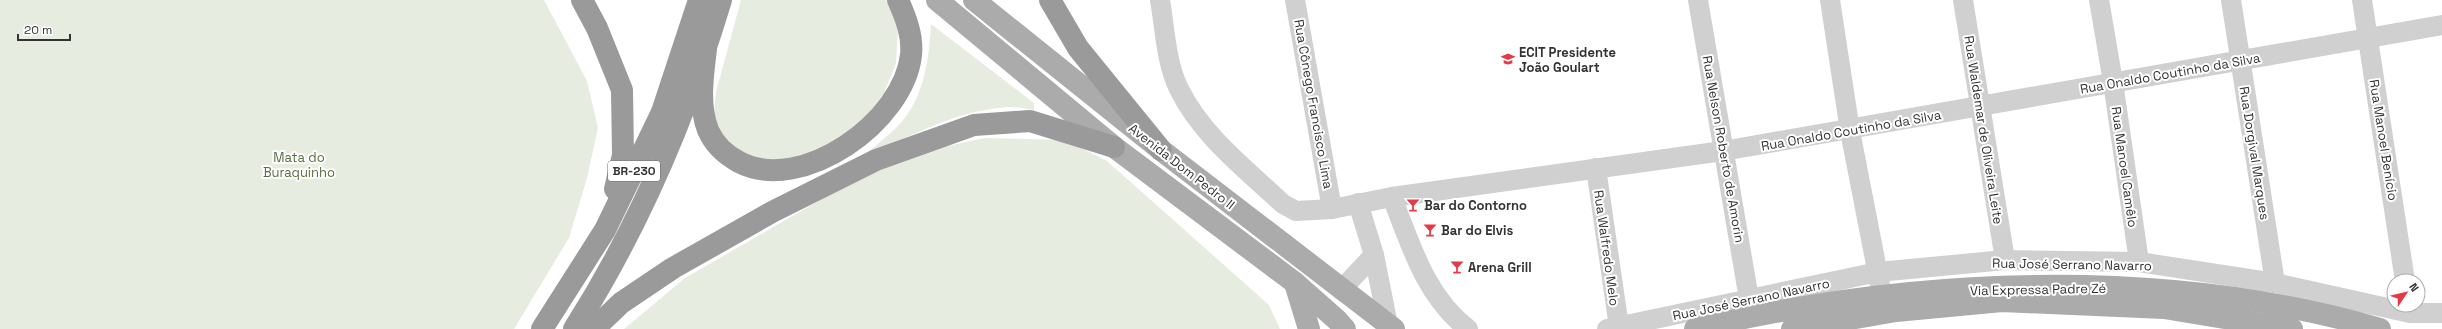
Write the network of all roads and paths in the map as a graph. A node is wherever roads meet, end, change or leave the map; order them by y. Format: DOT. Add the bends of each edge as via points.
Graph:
graph roads {
  1 [pos="582,0"];
  2 [pos="699,0"];
  3 [pos="720,0"];
  4 [pos="898,0"];
  5 [pos="937,0"];
  6 [pos="974,0"];
  7 [pos="1050,0"];
  8 [pos="1160,0"];
  9 [pos="1295,0"];
  10 [pos="1698,0"];
  11 [pos="1830,0"];
  12 [pos="1963,0"];
  13 [pos="2099,0"];
  14 [pos="2230,0"];
  15 [pos="2362,0"];
  16 [pos="2442,25"];
  17 [pos="2368,38"];
  18 [pos="706,48"];
  19 [pos="2241,61"];
  20 [pos="2113,82"];
  21 [pos="1981,107"];
  22 [pos="1850,131"];
  23 [pos="1114,147"];
  24 [pos="1161,150"];
  25 [pos="1723,152"];
  26 [pos="1596,168"];
  27 [pos="1392,197"];
  28 [pos="1358,203"];
  29 [pos="1332,209"];
  30 [pos="605,230"];
  31 [pos="1374,255"];
  32 [pos="2005,260"];
  33 [pos="2139,262"];
  34 [pos="1878,272"];
  35 [pos="2404,273"];
  36 [pos="1294,282"];
  37 [pos="2275,283"];
  38 [pos="1341,290"];
  39 [pos="1882,296"];
  40 [pos="1750,299"];
  41 [pos="2386,304"];
  42 [pos="2426,311"];
  43 [pos="2442,313"];
  44 [pos="1391,327"];
  45 [pos="1613,328"];
  46 [pos="542,329"];
  47 [pos="574,329"];
  48 [pos="594,329"];
  49 [pos="1309,329"];
  50 [pos="1345,329"];
  51 [pos="1468,329"];
  52 [pos="1695,329"];
  53 [pos="1792,329"];
  54 [pos="2292,329"];
  55 [pos="2380,329"];
  1 -- 30 [label="highway" via="597,28 622,90 623,155"];
  2 -- 30 [label="highway, BR-230" via="662,112"];
  3 -- 18 [label="highway, BR-230"];
  4 -- 18 [label="highway" via="911,34 908,71 898,94 880,118 856,140 826,156 785,170 751,168 732,158 713,139 703,105"];
  5 -- 23 [label="main road, Avenida Dom Pedro II"];
  6 -- 24 [label="main road, Avenida Dom Pedro II"];
  7 -- 24 [label="highway" via="1078,48"];
  8 -- 29 [label="street, Rua Onaldo Coutinho da Silva" via="1171,66 1178,89 1205,130 1290,209 1302,212"];
  9 -- 29 [label="street, Rua Cônego Francisco Lima"];
  10 -- 25 [label="street, Rua Nelson Roberto de Amorin"];
  11 -- 22 [label="street"];
  12 -- 21 [label="street, Rua Waldemar de Oliveira Leite"];
  13 -- 20 [label="street, Rua Manoel Camêlo"];
  14 -- 19 [label="street, Rua Dorgival Marques"];
  15 -- 17 [label="street, Rua Manoel Benício"];
  16 -- 17 [label="street, Rua Onaldo Coutinho da Silva"];
  17 -- 19 [label="street, Rua Onaldo Coutinho da Silva"];
  17 -- 35 [label="street, Rua Manoel Benício"];
  18 -- 47 [label="highway, BR-230" via="686,106 652,186"];
  19 -- 20 [label="street, Rua Onaldo Coutinho da Silva"];
  19 -- 37 [label="street, Rua Dorgival Marques"];
  20 -- 21 [label="street, Rua Onaldo Coutinho da Silva"];
  20 -- 33 [label="street, Rua Manoel Camêlo"];
  21 -- 22 [label="street, Rua Onaldo Coutinho da Silva"];
  21 -- 32 [label="street, Rua Waldemar de Oliveira Leite"];
  22 -- 25 [label="street, Rua Onaldo Coutinho da Silva"];
  22 -- 34 [label="street"];
  23 -- 36 [label="main road, Avenida Dom Pedro II"];
  23 -- 48 [label="highway" via="1030,121 974,125 876,160 772,212 673,268 621,303"];
  24 -- 38 [label="main road, Avenida Dom Pedro II"];
  25 -- 26 [label="street, Rua Onaldo Coutinho da Silva"];
  25 -- 40 [label="street, Rua Nelson Roberto de Amorin"];
  26 -- 27 [label="street, Rua Onaldo Coutinho da Silva"];
  26 -- 45 [label="street, Rua Walfredo Melo"];
  27 -- 28 [label="street, Rua Onaldo Coutinho da Silva"];
  27 -- 51 [label="street" via="1429,286"];
  28 -- 29 [label="street, Rua Onaldo Coutinho da Silva"];
  28 -- 31 [label="street"];
  30 -- 46 [label="highway, BR-230"];
  31 -- 38 [label="street"];
  31 -- 44 [label="street"];
  32 -- 33 [label="street, Rua José Serrano Navarro"];
  32 -- 34 [label="street, Rua José Serrano Navarro"];
  33 -- 37 [label="street, Rua José Serrano Navarro"];
  34 -- 39 [label="street"];
  34 -- 40 [label="street, Rua José Serrano Navarro"];
  36 -- 49 [label="main road"];
  36 -- 50 [label="main road, Avenida Dom Pedro II"];
  37 -- 41 [label="street, Rua José Serrano Navarro"];
  38 -- 44 [label="main road, Avenida Dom Pedro II"];
  39 -- 52 [label="main road, Via Expressa Padre Zé" via="1751,316"];
  39 -- 55 [label="main road, Via Expressa Padre Zé" via="2007,287 2133,288 2271,302 2344,318"];
  40 -- 45 [label="street, Rua José Serrano Navarro"];
  42 -- 43 [label="street, Rua José Serrano Navarro"];
  53 -- 54 [label="main road, Via Expressa Padre Zé" via="1896,311 2002,301 2164,308"];
}
